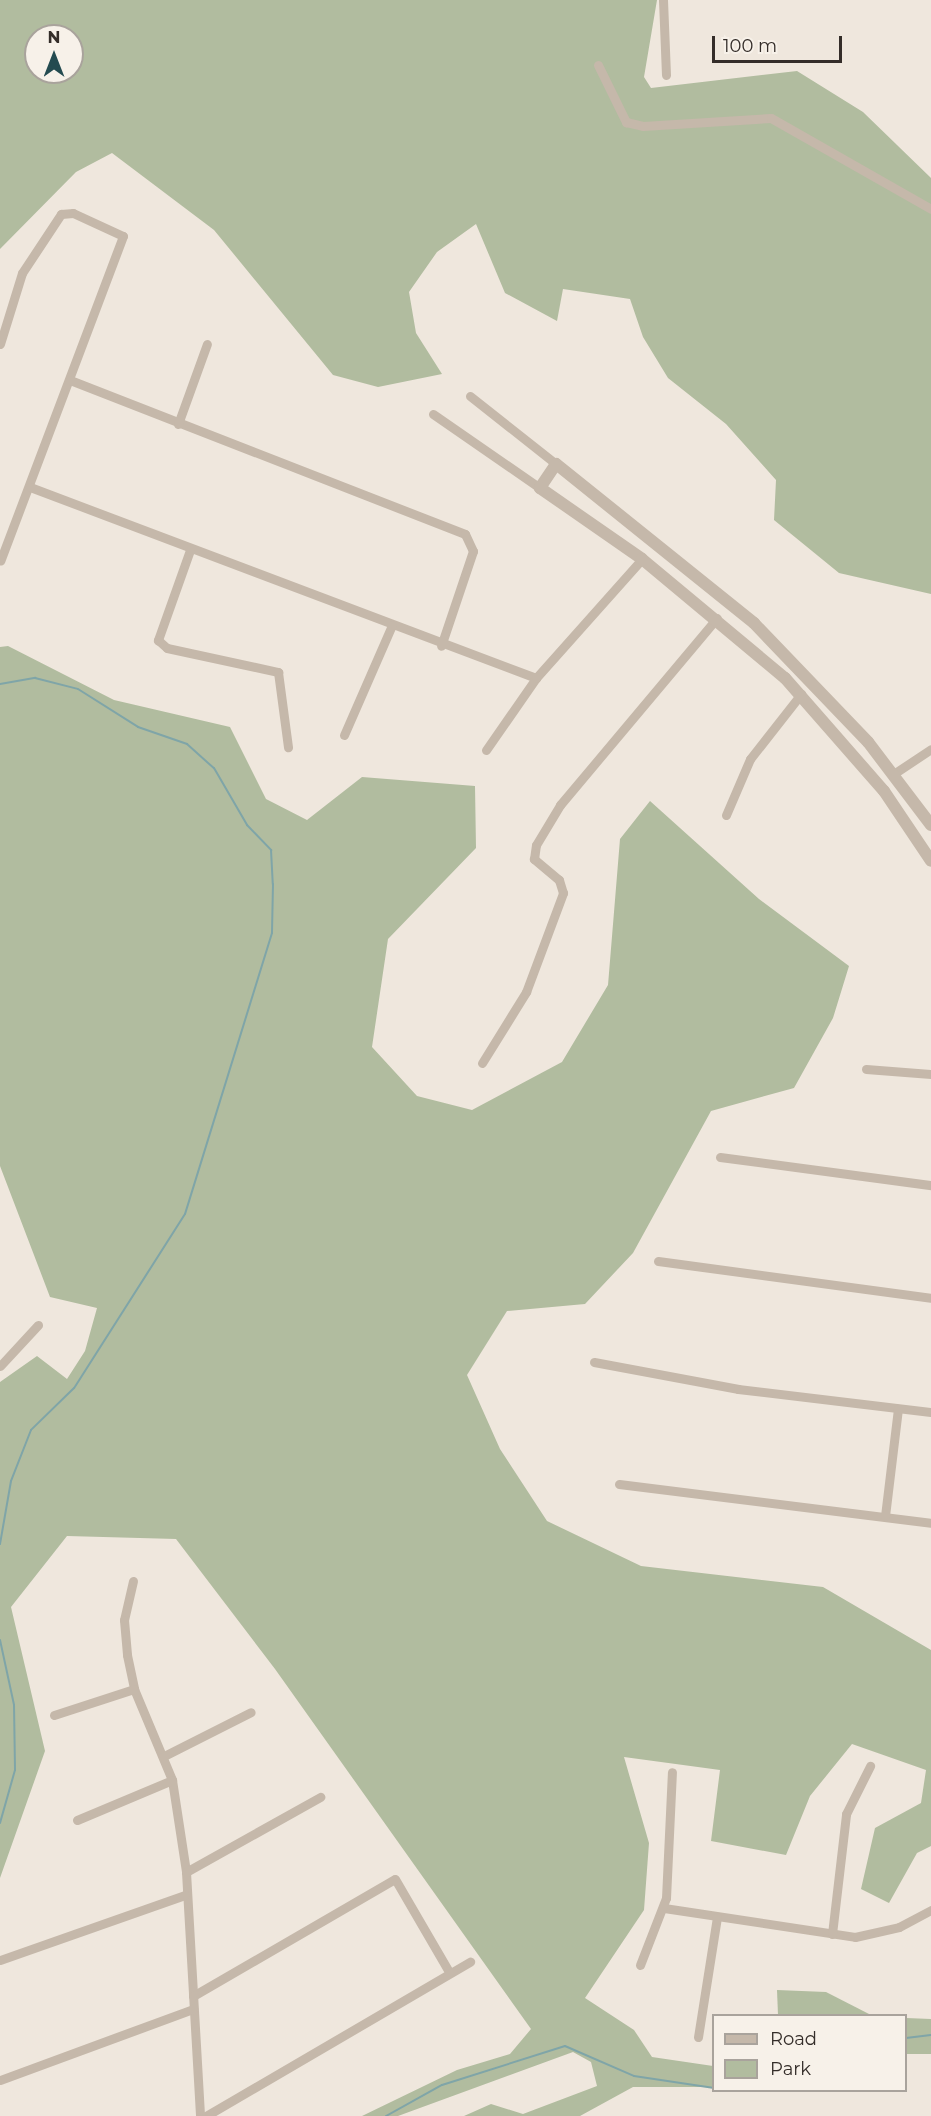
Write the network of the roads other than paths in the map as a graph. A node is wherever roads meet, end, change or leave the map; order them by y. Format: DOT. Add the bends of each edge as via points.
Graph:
graph roads {
  1 [pos="663,0"];
  2 [pos="598,65"];
  3 [pos="666,75"];
  4 [pos="931,208"];
  5 [pos="0,344"];
  6 [pos="207,344"];
  7 [pos="70,380"];
  8 [pos="470,396"];
  9 [pos="433,414"];
  10 [pos="178,424"];
  11 [pos="556,464"];
  12 [pos="30,487"];
  13 [pos="540,488"];
  14 [pos="190,550"];
  15 [pos="642,559"];
  16 [pos="0,561"];
  17 [pos="717,618"];
  18 [pos="392,625"];
  19 [pos="441,646"];
  20 [pos="536,678"];
  21 [pos="801,694"];
  22 [pos="344,735"];
  23 [pos="288,747"];
  24 [pos="931,749"];
  25 [pos="486,750"];
  26 [pos="894,773"];
  27 [pos="726,815"];
  28 [pos="931,825"];
  29 [pos="931,861"];
  30 [pos="482,1063"];
  31 [pos="866,1069"];
  32 [pos="931,1074"];
  33 [pos="720,1157"];
  34 [pos="931,1185"];
  35 [pos="658,1261"];
  36 [pos="931,1298"];
  37 [pos="38,1325"];
  38 [pos="594,1362"];
  39 [pos="0,1366"];
  40 [pos="898,1408"];
  41 [pos="931,1412"];
  42 [pos="619,1484"];
  43 [pos="885,1516"];
  44 [pos="931,1523"];
  45 [pos="133,1581"];
  46 [pos="134,1689"];
  47 [pos="251,1712"];
  48 [pos="54,1715"];
  49 [pos="164,1756"];
  50 [pos="870,1766"];
  51 [pos="672,1772"];
  52 [pos="172,1780"];
  53 [pos="320,1797"];
  54 [pos="77,1820"];
  55 [pos="186,1872"];
  56 [pos="185,1895"];
  57 [pos="664,1908"];
  58 [pos="931,1910"];
  59 [pos="717,1917"];
  60 [pos="832,1934"];
  61 [pos="0,1960"];
  62 [pos="470,1962"];
  63 [pos="640,1965"];
  64 [pos="448,1970"];
  65 [pos="193,1996"];
  66 [pos="194,2009"];
  67 [pos="698,2037"];
  68 [pos="0,2080"];
  69 [pos="200,2116"];
  70 [pos="206,2116"];
  1 -- 3 [label="street"];
  2 -- 4 [label="street" via="626,122 643,126 771,118"];
  5 -- 7 [label="street" via="22,273 61,214 69,212 120,233 124,244"];
  6 -- 10 [label="street"];
  7 -- 10 [label="street"];
  7 -- 12 [label="street"];
  8 -- 11 [label="street"];
  9 -- 13 [label="street"];
  10 -- 19 [label="street" via="465,534 473,551"];
  11 -- 13 [label="street"];
  11 -- 26 [label="street" via="754,623"];
  12 -- 14 [label="street"];
  12 -- 16 [label="street"];
  13 -- 15 [label="street"];
  14 -- 18 [label="street"];
  14 -- 23 [label="street" via="158,640 167,648 278,672"];
  15 -- 17 [label="street"];
  15 -- 20 [label="street"];
  17 -- 21 [label="street"];
  17 -- 30 [label="street" via="560,805 536,845 534,859 559,880 563,893 526,992"];
  18 -- 19 [label="street"];
  18 -- 22 [label="street"];
  19 -- 20 [label="street"];
  20 -- 25 [label="street"];
  21 -- 27 [label="street" via="750,759"];
  21 -- 29 [label="street" via="884,791"];
  24 -- 26 [label="street"];
  26 -- 28 [label="street"];
  31 -- 32 [label="street"];
  33 -- 34 [label="street"];
  35 -- 36 [label="street"];
  37 -- 39 [label="street"];
  38 -- 40 [label="street" via="738,1389"];
  40 -- 41 [label="street"];
  40 -- 43 [label="street"];
  42 -- 43 [label="street"];
  43 -- 44 [label="street"];
  45 -- 46 [label="street" via="124,1620"];
  46 -- 48 [label="street"];
  46 -- 49 [label="street"];
  47 -- 49 [label="street"];
  49 -- 52 [label="street"];
  50 -- 60 [label="street" via="846,1814"];
  51 -- 57 [label="street"];
  52 -- 54 [label="street"];
  52 -- 55 [label="street"];
  53 -- 55 [label="street"];
  55 -- 56 [label="street"];
  56 -- 61 [label="street"];
  56 -- 65 [label="street"];
  57 -- 59 [label="street"];
  57 -- 63 [label="street"];
  58 -- 60 [label="street" via="874,1935"];
  59 -- 60 [label="street"];
  59 -- 67 [label="street"];
  62 -- 70 [label="street"];
  64 -- 65 [label="street" via="395,1879"];
  65 -- 66 [label="street"];
  66 -- 68 [label="street"];
  66 -- 69 [label="street"];
}
